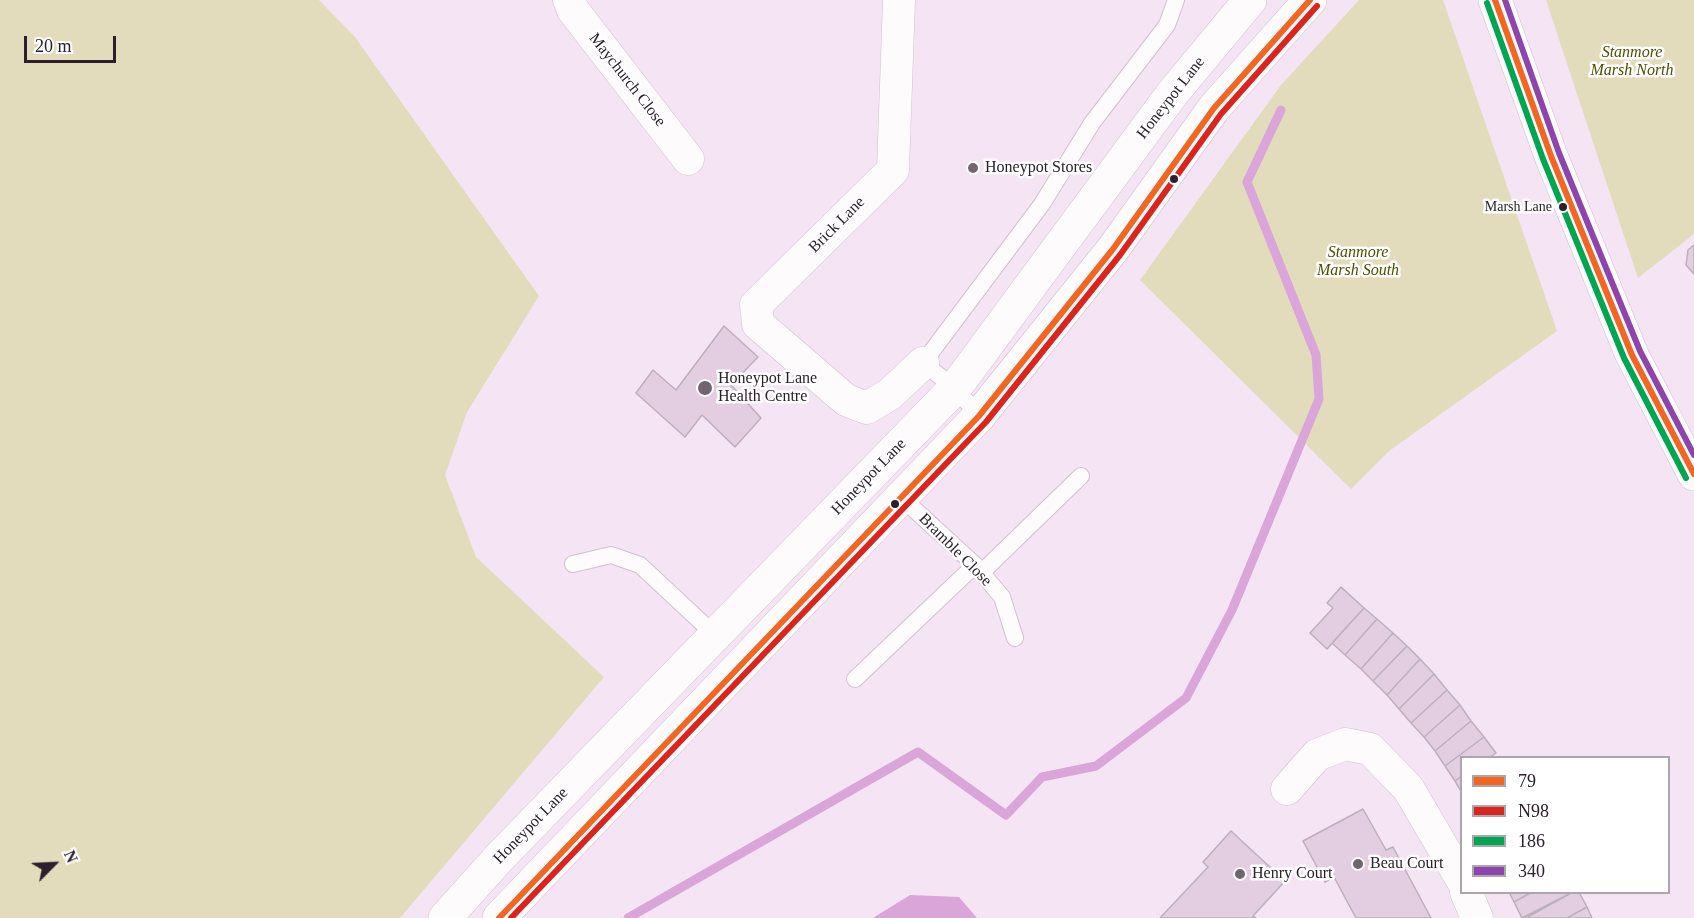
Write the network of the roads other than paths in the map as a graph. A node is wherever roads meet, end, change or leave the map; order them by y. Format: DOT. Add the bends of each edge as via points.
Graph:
graph roads {
  1 [pos="569,0"];
  2 [pos="898,0"];
  3 [pos="1176,0"];
  4 [pos="1250,0"];
  5 [pos="1310,0"];
  6 [pos="1495,0"];
  7 [pos="1514,0"];
  8 [pos="1513,52"];
  9 [pos="688,159"];
  10 [pos="922,363"];
  11 [pos="955,388"];
  12 [pos="979,416"];
  13 [pos="1694,474"];
  14 [pos="1081,476"];
  15 [pos="903,498"];
  16 [pos="573,564"];
  17 [pos="978,569"];
  18 [pos="716,636"];
  19 [pos="1015,638"];
  20 [pos="855,679"];
  21 [pos="1287,789"];
  22 [pos="1460,878"];
  23 [pos="1467,894"];
  24 [pos="445,918"];
  25 [pos="499,918"];
  26 [pos="1477,918"];
  1 -- 9 [label="street, Maychurch Close"];
  2 -- 10 [label="street, Brick Lane" via="893,170 756,305 758,324 846,400 867,408 890,394"];
  3 -- 10 [label="lane" via="1167,25 1092,123 1042,204"];
  4 -- 11 [label="main road, Honeypot Lane" via="1172,94"];
  5 -- 12 [label="main road" via="1214,108 1113,249"];
  6 -- 8 [label="main road"];
  7 -- 8 [label="main road" via="1517,15"];
  8 -- 13 [label="main road" via="1632,355"];
  10 -- 11 [label="lane"];
  11 -- 12 [label="lane"];
  11 -- 18 [label="main road, Honeypot Lane"];
  12 -- 15 [label="main road"];
  14 -- 17 [label="lane"];
  15 -- 17 [label="lane, Bramble Close"];
  15 -- 25 [label="main road"];
  16 -- 18 [label="lane" via="611,555 640,565"];
  17 -- 19 [label="lane, Bramble Close" via="1002,597"];
  17 -- 20 [label="lane"];
  18 -- 24 [label="main road, Honeypot Lane"];
  21 -- 22 [label="street" via="1317,755 1345,744 1370,749 1408,788"];
  23 -- 26 [label="street"];
}
